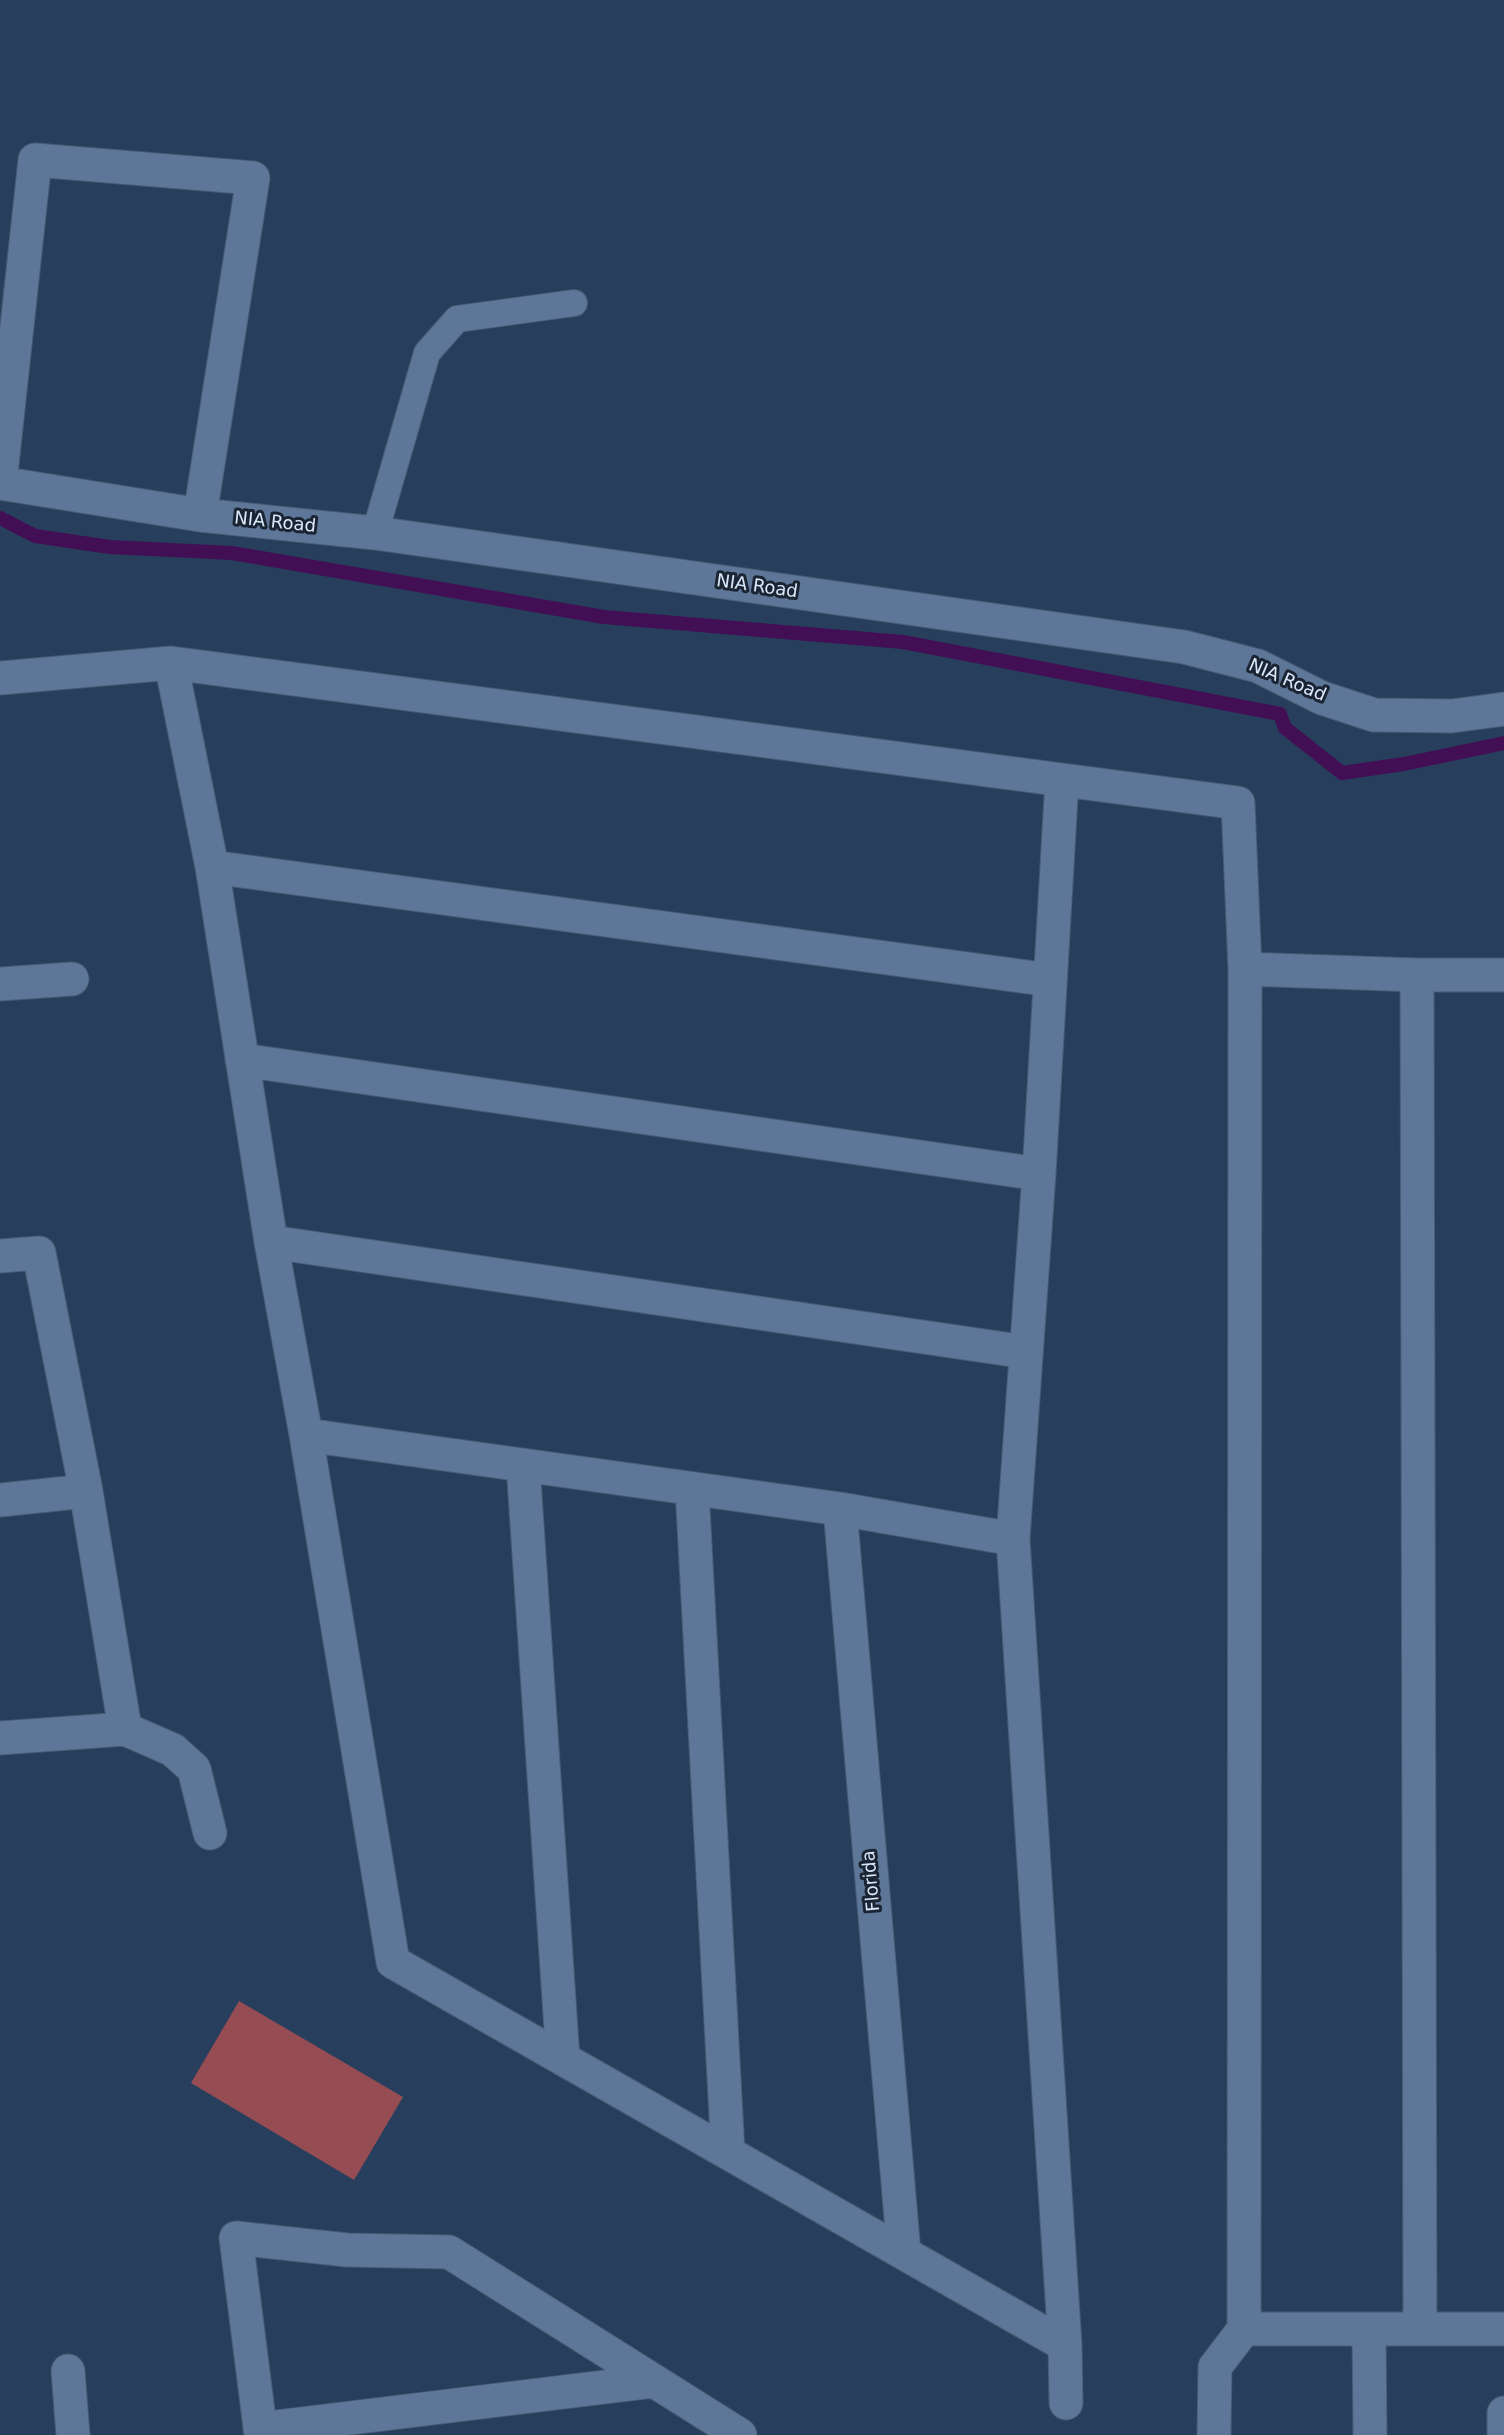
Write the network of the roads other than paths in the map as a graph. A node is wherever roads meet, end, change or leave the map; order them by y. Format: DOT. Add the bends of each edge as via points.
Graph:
graph roads {
  1 [pos="574,303"];
  2 [pos="0,483"];
  3 [pos="200,515"];
  4 [pos="375,532"];
  5 [pos="171,663"];
  6 [pos="0,678"];
  7 [pos="1504,709"];
  8 [pos="1062,780"];
  9 [pos="212,867"];
  10 [pos="1245,969"];
  11 [pos="1417,975"];
  12 [pos="1504,975"];
  13 [pos="72,979"];
  14 [pos="1050,980"];
  15 [pos="0,984"];
  16 [pos="242,1060"];
  17 [pos="1039,1174"];
  18 [pos="271,1242"];
  19 [pos="0,1256"];
  20 [pos="1026,1352"];
  21 [pos="306,1435"];
  22 [pos="523,1465"];
  23 [pos="692,1489"];
  24 [pos="86,1491"];
  25 [pos="0,1500"];
  26 [pos="840,1509"];
  27 [pos="1013,1539"];
  28 [pos="125,1729"];
  29 [pos="0,1738"];
  30 [pos="210,1833"];
  31 [pos="563,2059"];
  32 [pos="728,2152"];
  33 [pos="904,2253"];
  34 [pos="1245,2329"];
  35 [pos="1369,2329"];
  36 [pos="1420,2329"];
  37 [pos="1504,2329"];
  38 [pos="1065,2345"];
  39 [pos="68,2372"];
  40 [pos="654,2381"];
  41 [pos="1066,2403"];
  42 [pos="1504,2413"];
  43 [pos="261,2432"];
  44 [pos="74,2435"];
  45 [pos="740,2435"];
  46 [pos="1214,2435"];
  47 [pos="1370,2435"];
  48 [pos="1504,2435"];
  1 -- 4 [label="lane" via="457,319 427,353"];
  2 -- 3 [label="street, NIA Road"];
  2 -- 3 [label="street" via="35,160 253,178"];
  3 -- 4 [label="street, NIA Road"];
  4 -- 7 [label="street, NIA Road" via="1184,647 1258,666 1322,698 1374,715 1452,716"];
  5 -- 6 [label="street"];
  5 -- 8 [label="street"];
  5 -- 9 [label="street"];
  8 -- 10 [label="street" via="1238,803"];
  8 -- 14 [label="street"];
  9 -- 14 [label="street"];
  9 -- 16 [label="street"];
  10 -- 11 [label="street"];
  10 -- 34 [label="street"];
  11 -- 12 [label="street"];
  11 -- 36 [label="street"];
  13 -- 15 [label="street"];
  14 -- 17 [label="street"];
  16 -- 17 [label="street"];
  16 -- 18 [label="street"];
  17 -- 20 [label="street"];
  18 -- 20 [label="street"];
  18 -- 21 [label="street"];
  19 -- 24 [label="street" via="39,1253"];
  20 -- 27 [label="street"];
  21 -- 22 [label="street"];
  21 -- 31 [label="street" via="393,1962"];
  22 -- 23 [label="street"];
  22 -- 31 [label="street"];
  23 -- 26 [label="street"];
  23 -- 32 [label="street"];
  24 -- 25 [label="street"];
  24 -- 28 [label="street"];
  26 -- 27 [label="street"];
  26 -- 33 [label="street, Florida"];
  27 -- 38 [label="street"];
  28 -- 29 [label="street"];
  28 -- 30 [label="street" via="172,1750 194,1769"];
  31 -- 32 [label="street"];
  32 -- 33 [label="street"];
  33 -- 38 [label="street"];
  34 -- 35 [label="street"];
  34 -- 46 [label="street" via="1215,2367"];
  35 -- 36 [label="street"];
  35 -- 47 [label="street"];
  36 -- 37 [label="street"];
  38 -- 41 [label="street"];
  39 -- 44 [label="street"];
  40 -- 43 [label="street"];
  40 -- 43 [label="street" via="448,2252 347,2250 236,2238"];
  40 -- 45 [label="street"];
  42 -- 48 [label="street"];
}
